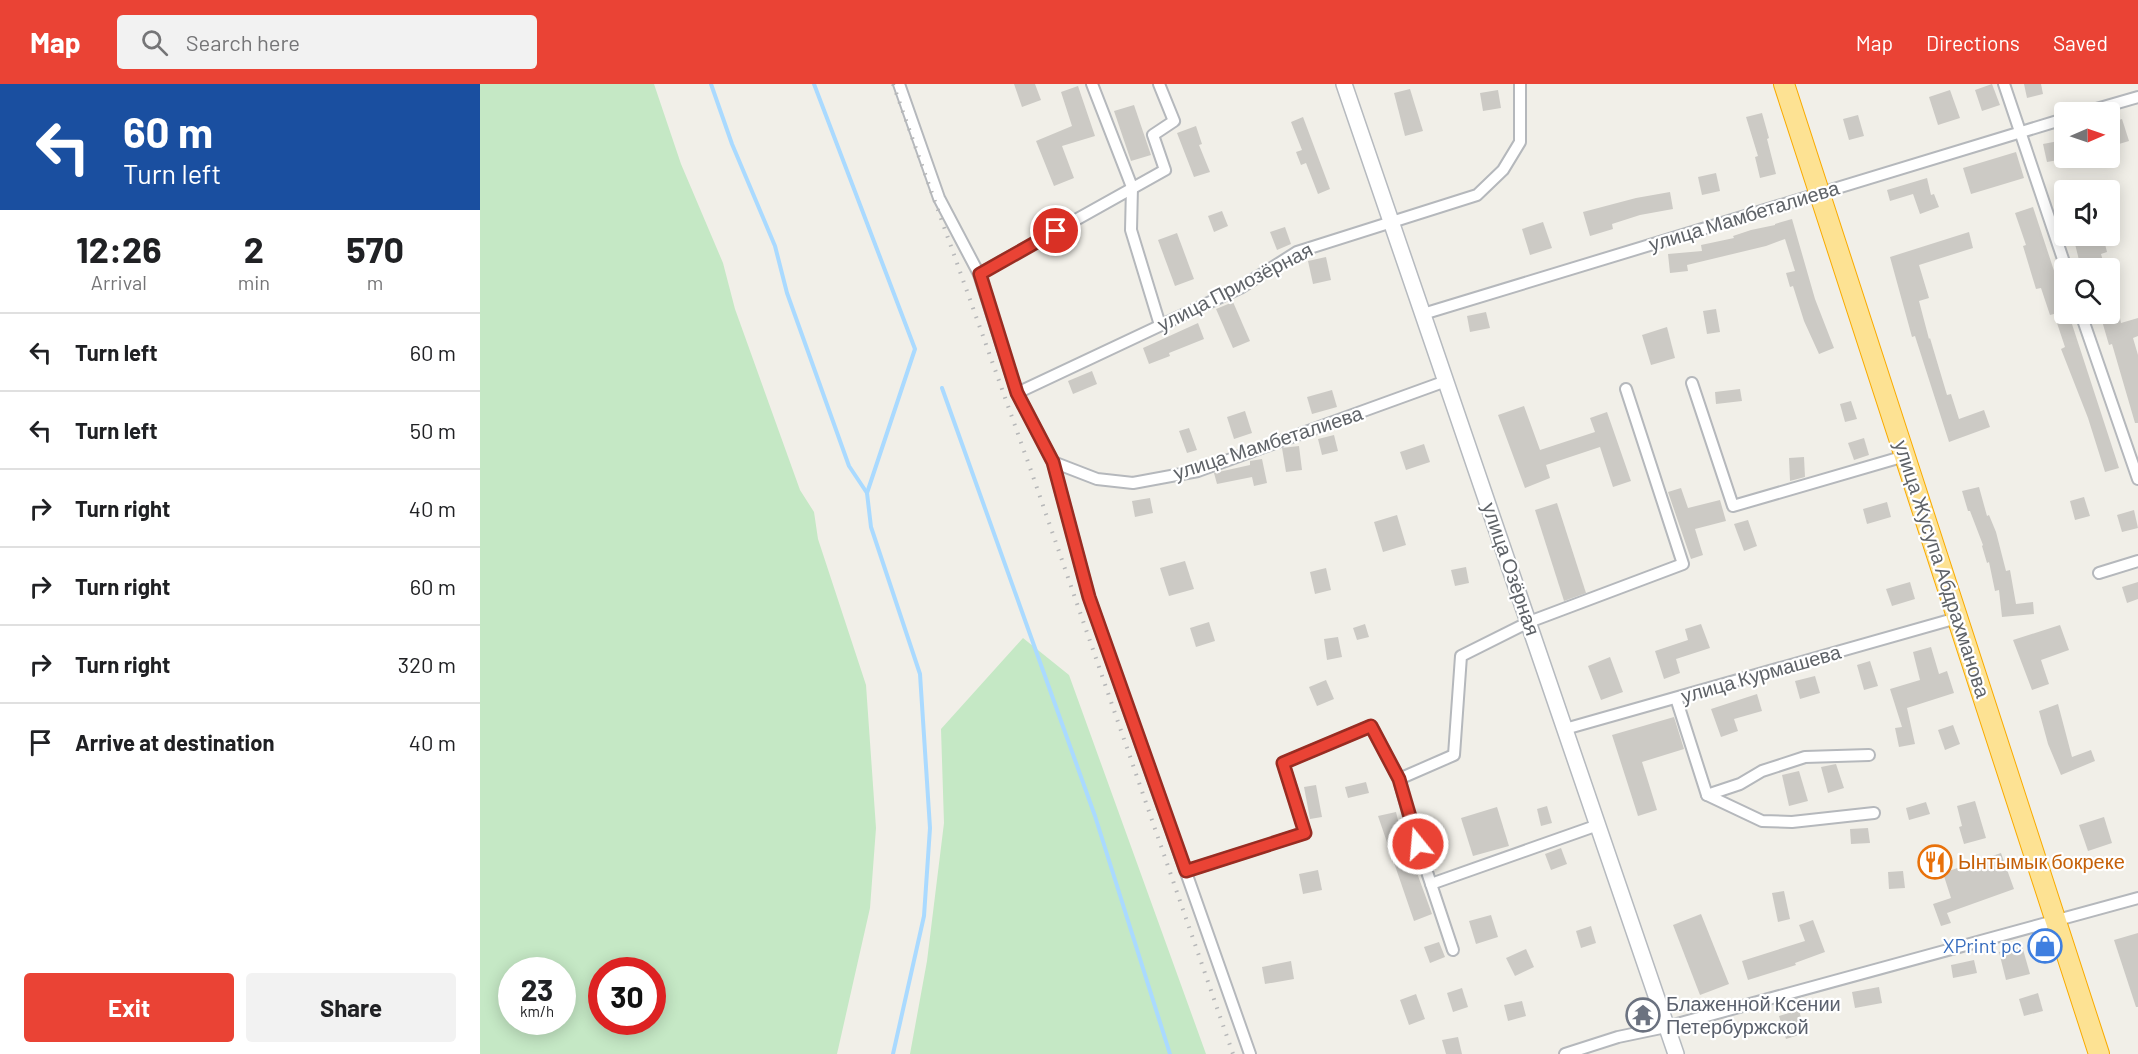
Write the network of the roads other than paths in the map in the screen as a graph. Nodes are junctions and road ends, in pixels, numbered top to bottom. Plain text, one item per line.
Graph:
1 (899, 84) edge
2 (1092, 84) edge
3 (1160, 84) edge
4 (1344, 84) edge
5 (1520, 84) edge
6 (1784, 84) edge
7 (2004, 84) edge
8 (2138, 97) edge
9 (2120, 102) edge
10 (2054, 122) edge
11 (2019, 133) junction
12 (1132, 188) junction
13 (1820, 193) junction
14 (1391, 221) junction
15 (2063, 258) edge
16 (980, 274) junction
17 (1423, 314) junction
18 (2084, 324) edge
19 (1160, 326) junction
20 (1446, 381) junction
21 (1692, 383) dead end
22 (1626, 388) dead end
23 (1017, 393) junction
24 (1905, 456) junction
25 (1053, 462) junction
26 (2138, 479) edge
27 (2138, 561) edge
28 (2099, 573) dead end
29 (1957, 618) junction
30 (1529, 621) junction
31 (1676, 698) junction
32 (1565, 729) junction
33 (1869, 755) dead end
34 (1399, 779) junction
35 (1707, 795) junction
36 (1874, 813) dead end
37 (1598, 825) junction
38 (1186, 871) junction
39 (1431, 884) junction
40 (2138, 898) edge
41 (2055, 922) junction
42 (1454, 950) dead end
43 (1666, 1026) junction
44 (1250, 1054) edge
45 (1565, 1054) edge
46 (1676, 1054) edge
47 (2099, 1054) edge

1 - 16 street
2 - 12 street
3 - 12 street
4 - 14 street, улица Озёрная
5 - 14 street, улица Приозёрная
6 - 13 highway, улица Жусупа Абдрахманова
7 - 11 street
8 - 9 street
10 - 11 street, улица Мамбеталиева
11 - 13 street, улица Мамбеталиева
11 - 15 street
12 - 16 street
12 - 19 street
13 - 17 street, улица Мамбеталиева
13 - 24 highway, улица Жусупа Абдрахманова
14 - 17 street, улица Озёрная
14 - 19 street, улица Приозёрная
16 - 23 street
17 - 20 street, улица Озёрная
18 - 26 street
19 - 23 street, улица Приозёрная
20 - 25 street, улица Мамбеталиева
20 - 30 street, улица Озёрная
21 - 24 street
22 - 30 street
23 - 25 street
24 - 29 highway, улица Жусупа Абдрахманова
25 - 38 street
27 - 28 street
29 - 31 street, улица Курмашева
29 - 41 highway, улица Жусупа Абдрахманова
30 - 32 street, улица Озёрная
30 - 34 street
31 - 32 street, улица Курмашева
31 - 35 street
32 - 37 street, улица Озёрная
33 - 35 street
34 - 38 street
34 - 39 street
35 - 36 street
37 - 39 street
37 - 43 street, улица Озёрная
38 - 44 street
39 - 42 street
40 - 41 street
41 - 43 street
41 - 47 highway, улица Жусупа Абдрахманова
43 - 45 street
43 - 46 street, улица Озёрная

